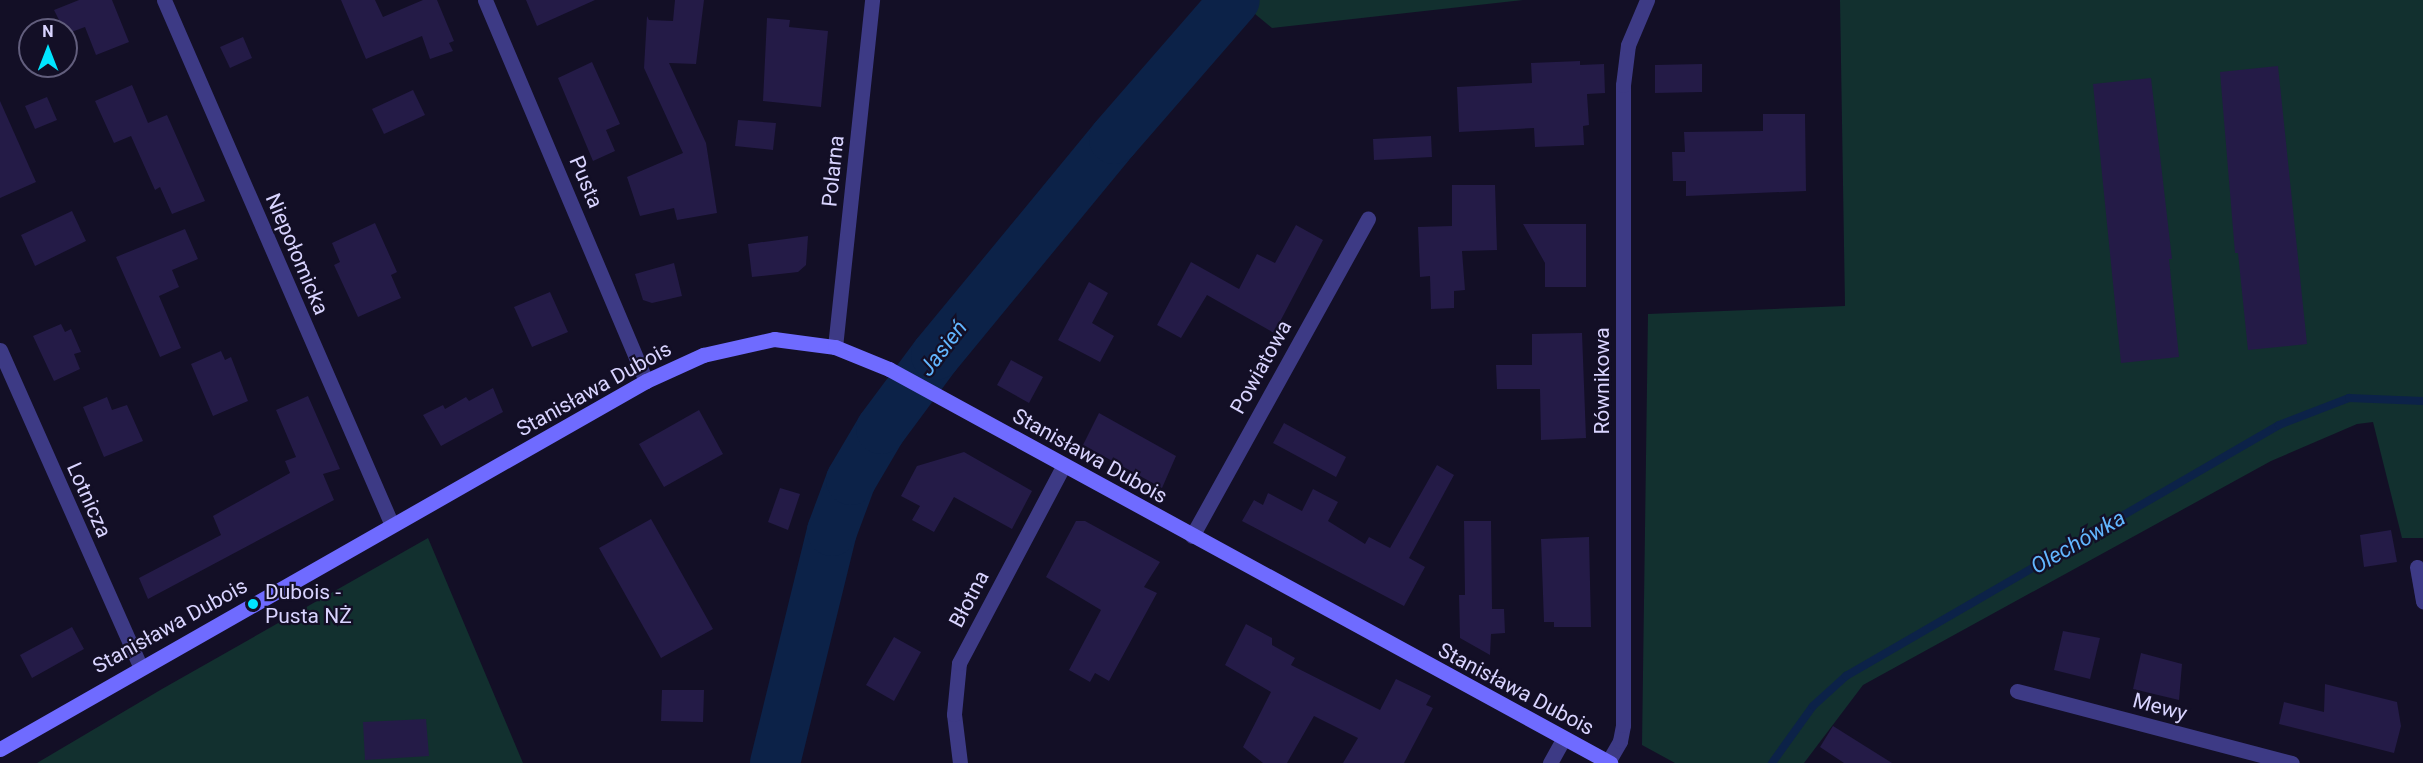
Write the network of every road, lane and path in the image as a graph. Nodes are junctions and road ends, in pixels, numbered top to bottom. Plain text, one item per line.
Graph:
1 (164, 0) edge
2 (485, 0) edge
3 (872, 0) edge
4 (1647, 0) edge
5 (1368, 218) dead end
6 (835, 347) junction
7 (0, 350) edge
8 (646, 381) junction
9 (1064, 465) junction
10 (392, 525) junction
11 (1192, 536) junction
12 (2417, 567) dead end
13 (2423, 601) edge
14 (140, 666) junction
15 (2017, 691) dead end
16 (1563, 740) junction
17 (0, 749) edge
18 (1609, 762) edge
19 (960, 763) edge
20 (1550, 763) edge
21 (2292, 763) edge

1 - 10 street, Niepołomicka
2 - 8 street, Pusta
3 - 6 street, Polarna
4 - 18 street, Równikowa
5 - 11 street, Powiatowa
6 - 8 street, Stanisława Dubois
6 - 9 street, Stanisława Dubois
7 - 14 street, Lotnicza
8 - 10 street, Stanisława Dubois
9 - 11 street, Stanisława Dubois
9 - 19 street, Błotna
10 - 14 street, Stanisława Dubois
11 - 16 street, Stanisława Dubois
12 - 13 street
14 - 17 street, Stanisława Dubois
15 - 21 street, Mewy
16 - 18 street, Stanisława Dubois
16 - 20 street

